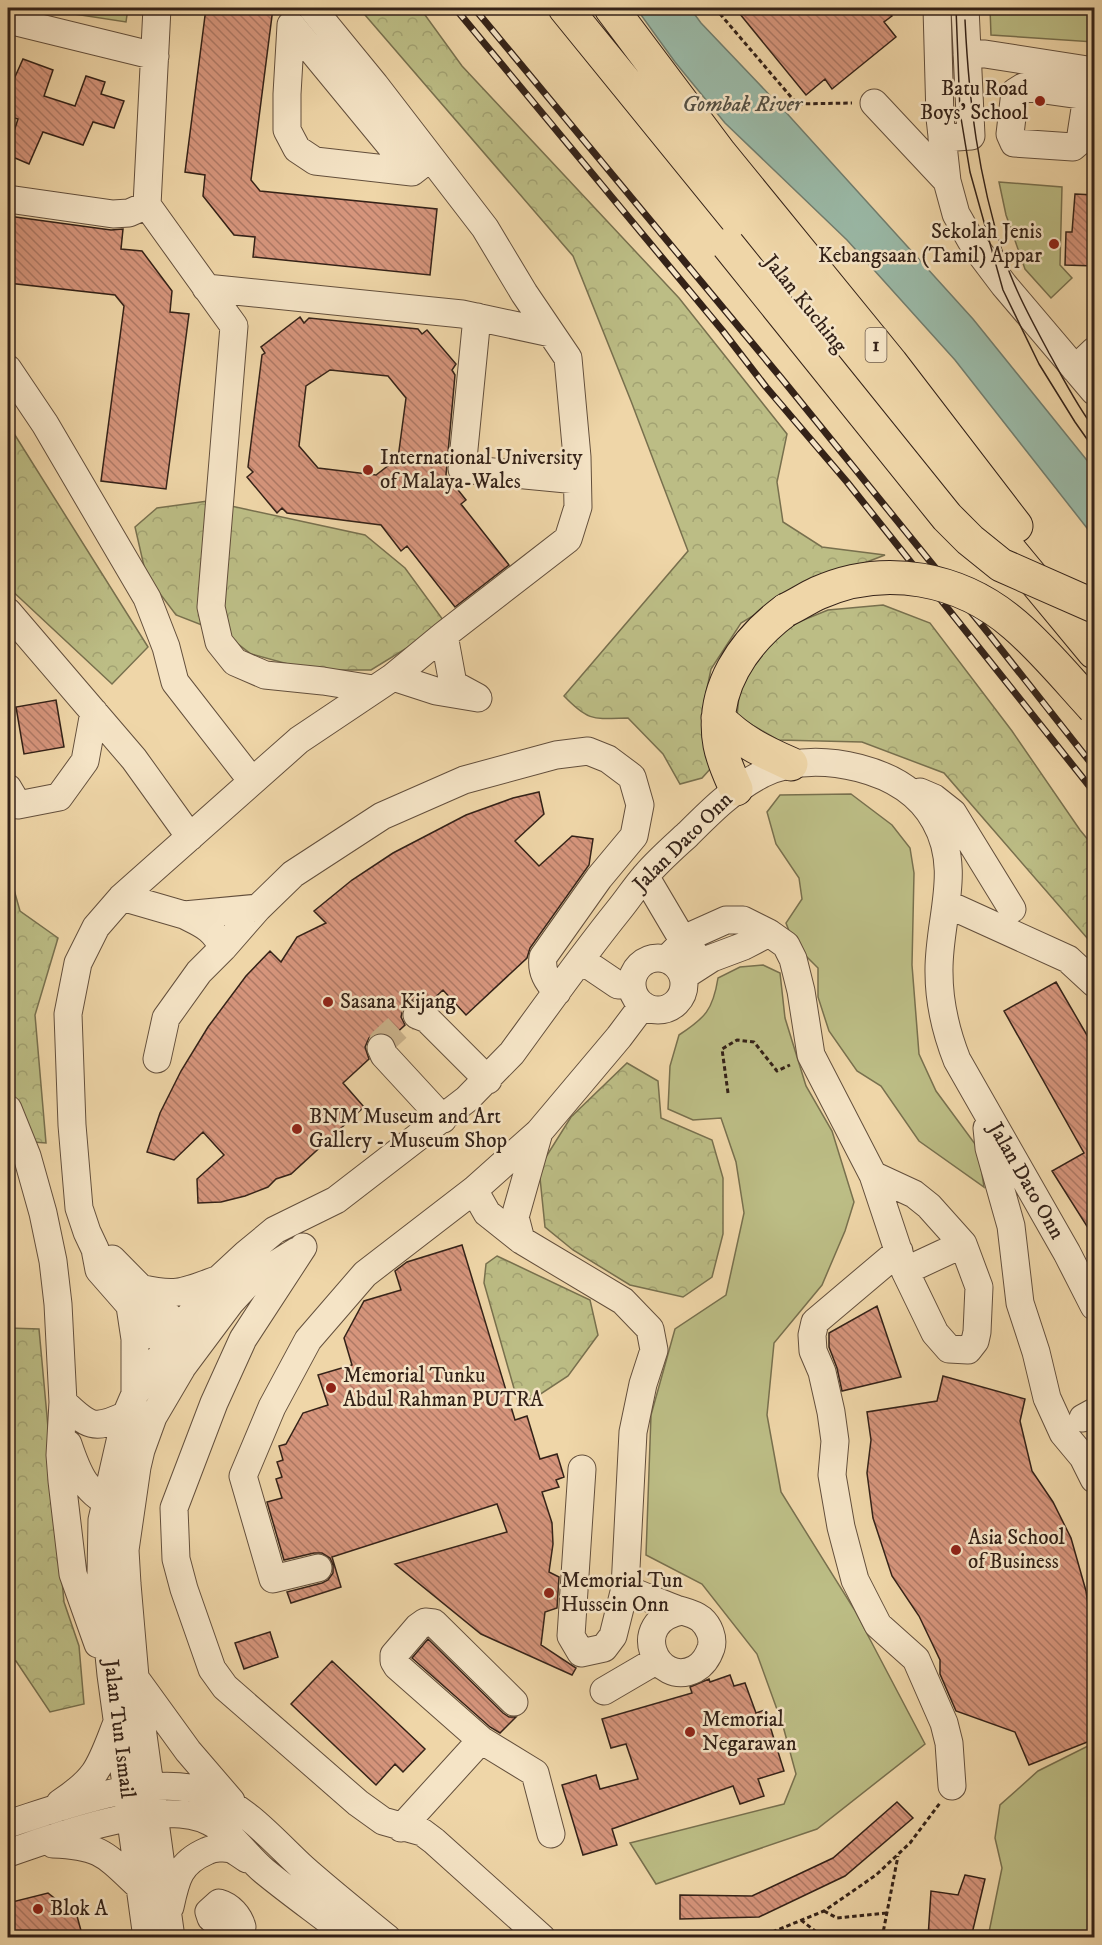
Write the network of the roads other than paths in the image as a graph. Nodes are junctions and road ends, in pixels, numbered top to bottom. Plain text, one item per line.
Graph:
1 (157, 8) edge
2 (312, 8) edge
3 (563, 8) edge
4 (611, 8) edge
5 (937, 8) edge
6 (965, 8) edge
7 (8, 20) edge
8 (967, 54) junction
9 (155, 56) junction
10 (1092, 87) edge
11 (874, 103) road end
12 (942, 138) junction
13 (421, 165) junction
14 (947, 181) junction
15 (8, 200) edge
16 (147, 206) junction
17 (206, 288) junction
18 (477, 317) junction
19 (551, 333) junction
20 (1085, 360) edge
21 (8, 369) edge
22 (1095, 391) edge
23 (577, 480) junction
24 (1095, 606) edge
25 (8, 612) edge
26 (1095, 619) edge
27 (444, 635) junction
28 (1095, 652) edge
29 (323, 681) junction
30 (383, 683) junction
31 (1095, 708) edge
32 (94, 712) junction
33 (718, 718) junction
34 (331, 719) junction
35 (791, 764) junction
36 (252, 781) junction
37 (900, 784) junction
38 (8, 788) edge
39 (736, 789) junction
40 (190, 837) junction
41 (645, 876) junction
42 (599, 878) junction
43 (122, 897) junction
44 (627, 900) junction
45 (947, 904) junction
46 (258, 908) junction
47 (1012, 909) dead end
48 (184, 915) junction
49 (223, 948) junction
50 (580, 960) junction
51 (684, 960) junction
52 (1095, 983) edge
53 (556, 992) junction
54 (637, 995) junction
55 (417, 1014) dead end
56 (381, 1048) dead end
57 (156, 1059) dead end
58 (488, 1080) junction
59 (8, 1109) edge
60 (986, 1112) junction
61 (443, 1119) junction
62 (539, 1132) junction
63 (873, 1175) junction
64 (474, 1190) junction
65 (336, 1200) junction
66 (521, 1240) junction
67 (963, 1244) junction
68 (303, 1247) junction
69 (902, 1261) junction
70 (219, 1279) junction
71 (135, 1296) junction
72 (1095, 1306) edge
73 (182, 1347) junction
74 (130, 1404) junction
75 (63, 1415) junction
76 (582, 1468) dead end
77 (1095, 1479) edge
78 (64, 1495) junction
79 (116, 1514) junction
80 (318, 1568) dead end
81 (625, 1588) junction
82 (682, 1611) junction
83 (657, 1660) junction
84 (123, 1676) junction
85 (604, 1691) dead end
86 (514, 1702) dead end
87 (117, 1721) junction
88 (481, 1740) junction
89 (952, 1786) road end
90 (138, 1789) junction
91 (240, 1810) junction
92 (46, 1812) junction
93 (142, 1816) junction
94 (8, 1824) edge
95 (401, 1828) junction
96 (551, 1834) dead end
97 (38, 1843) junction
98 (8, 1853) edge
99 (263, 1870) junction
100 (139, 1886) junction
101 (170, 1927) edge
102 (147, 1938) edge
103 (351, 1938) edge
104 (387, 1938) edge
105 (542, 1938) edge

1 - 9 street
2 - 13 street
3 - 24 highway, bridge
3 - 28 highway, Jalan Kuching / 1
4 - 26 highway, Jalan Kuching / 1
5 - 12 street
6 - 8 street
7 - 9 street
8 - 10 street
8 - 12 street
9 - 16 street
11 - 14 street
12 - 14 street
13 - 13 street
13 - 19 street
14 - 20 street
15 - 16 street
16 - 17 street
17 - 18 street
17 - 29 street
18 - 19 street
18 - 23 street
19 - 23 street
20 - 22 street
21 - 36 street
23 - 27 street
25 - 32 street
27 - 30 street
27 - 30 street
29 - 30 street
29 - 34 street
30 - 34 street
31 - 33 highway, bridge
32 - 38 street
32 - 40 street
33 - 35 highway
33 - 39 highway
34 - 36 street
35 - 37 street, Jalan Dato Onn
35 - 39 street, Jalan Dato Onn
36 - 40 street
37 - 45 street, Jalan Dato Onn
37 - 47 street
39 - 41 street, Jalan Dato Onn
40 - 43 street
41 - 44 street, Jalan Dato Onn
41 - 51 street
42 - 44 street
42 - 46 street
42 - 53 street
43 - 48 street
43 - 71 street
44 - 50 street, Jalan Dato Onn
45 - 52 street
45 - 60 street, Jalan Dato Onn
46 - 48 street
46 - 49 street
48 - 49 street
49 - 57 street
50 - 53 street, Jalan Dato Onn
50 - 54 street
51 - 54 street
51 - 54 street
51 - 63 street
53 - 58 street, Jalan Dato Onn
54 - 62 street
55 - 58 street
56 - 61 street
58 - 61 street, Jalan Dato Onn
59 - 75 street
60 - 72 street, Jalan Dato Onn
60 - 77 street
61 - 65 street, Jalan Dato Onn
62 - 64 street
62 - 66 street
63 - 67 street
63 - 69 street
64 - 66 street
64 - 80 street
65 - 68 street, Jalan Dato Onn
65 - 70 street, Jalan Dato Onn
66 - 81 street
67 - 69 street
67 - 69 street
68 - 73 street, Jalan Dato Onn
68 - 95 street
69 - 89 street
70 - 71 street
70 - 73 street, Jalan Dato Onn
71 - 73 street
71 - 74 street
73 - 74 street, Jalan Tun Ismail
73 - 79 street, Jalan Tun Ismail
74 - 75 street
74 - 79 street, Jalan Tun Ismail
75 - 78 street
75 - 79 street
76 - 81 street
78 - 79 street
78 - 84 street
79 - 84 street, Jalan Tun Ismail
81 - 82 street
82 - 83 street
82 - 83 street
83 - 85 street
84 - 87 street, Jalan Tun Ismail
84 - 90 street, Jalan Tun Ismail
84 - 91 street
86 - 88 street
87 - 90 street, Jalan Tun Ismail
87 - 92 street
88 - 95 street
88 - 96 street
90 - 91 street
90 - 92 street
90 - 93 street, Jalan Tun Ismail
91 - 104 street
92 - 94 street
93 - 97 street
93 - 99 street
93 - 100 street, Jalan Tun Ismail
93 - 101 street, Jalan Tun Ismail
95 - 105 street
97 - 98 street
97 - 100 street
99 - 101 street
99 - 103 street
100 - 102 street, Jalan Tun Ismail

